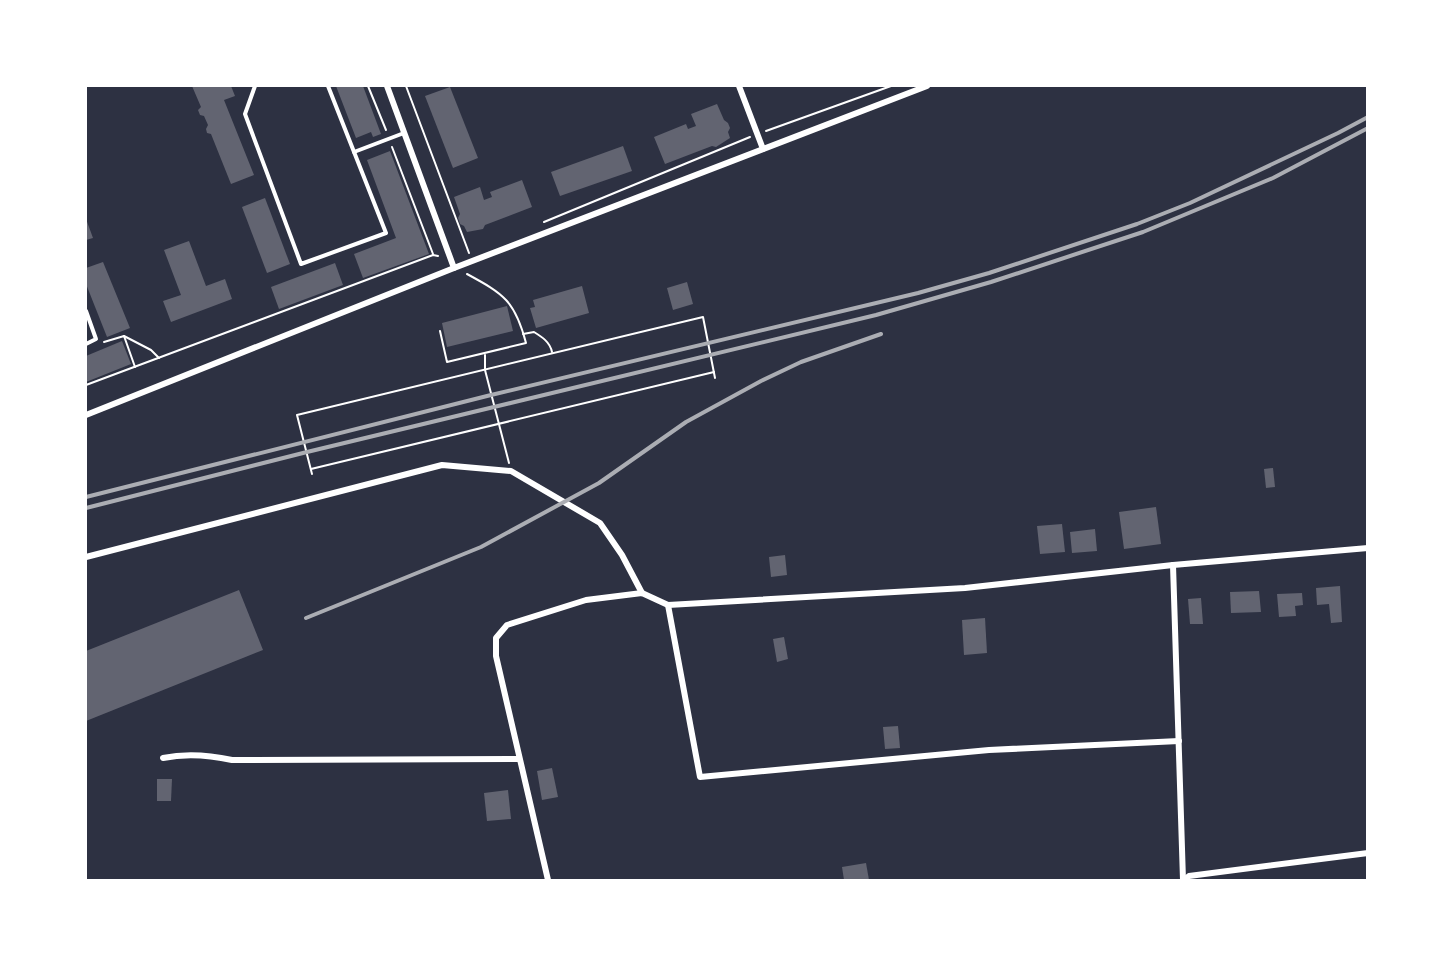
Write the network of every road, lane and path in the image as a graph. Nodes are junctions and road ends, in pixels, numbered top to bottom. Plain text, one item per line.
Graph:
1 (255, 86) edge
2 (328, 86) edge
3 (368, 86) edge
4 (387, 86) edge
5 (406, 86) edge
6 (739, 86) edge
7 (891, 86) edge
8 (927, 86) edge
9 (405, 133) junction
10 (757, 134) junction
11 (389, 139) junction
12 (763, 149) junction
13 (354, 152) junction
14 (536, 225) dead end
15 (433, 255) junction
16 (451, 259) junction
17 (454, 267) junction
18 (86, 311) edge
19 (440, 331) dead end
20 (523, 334) junction
21 (124, 336) junction
22 (96, 339) junction
23 (86, 344) edge
24 (552, 353) junction
25 (485, 354) junction
26 (159, 358) junction
27 (135, 367) junction
28 (485, 370) junction
29 (714, 372) junction
30 (715, 378) dead end
31 (86, 385) edge
32 (86, 415) edge
33 (498, 424) junction
34 (311, 469) junction
35 (511, 471) junction
36 (312, 474) dead end
37 (1368, 548) edge
38 (86, 557) edge
39 (1173, 565) junction
40 (642, 592) junction
41 (668, 605) junction
42 (1179, 741) junction
43 (163, 758) dead end
44 (519, 759) junction
45 (1368, 853) edge
46 (548, 880) edge
47 (1184, 880) edge

1 - 13 lane
2 - 13 lane
3 - 11 path
4 - 9 street
5 - 16 path
6 - 10 street
7 - 10 path
8 - 12 street
9 - 11 lane
9 - 16 street
10 - 12 street
10 - 14 path
11 - 13 lane
11 - 15 path
12 - 17 street
15 - 16 path
15 - 26 path
16 - 17 street
17 - 20 path
17 - 32 street
18 - 22 lane
19 - 25 path
20 - 24 path
20 - 25 path
21 - 22 path
21 - 26 path
21 - 27 path
22 - 23 lane
24 - 28 path
24 - 29 path
25 - 28 path
26 - 27 path
27 - 31 path
28 - 33 path
28 - 34 path
29 - 30 path
29 - 33 path
33 - 34 path
33 - 35 path
34 - 36 path
35 - 38 street
35 - 40 street
37 - 39 street
39 - 41 street
39 - 42 street
40 - 41 street
40 - 44 street
41 - 42 street
42 - 47 street
43 - 44 street
44 - 46 street
45 - 47 street

